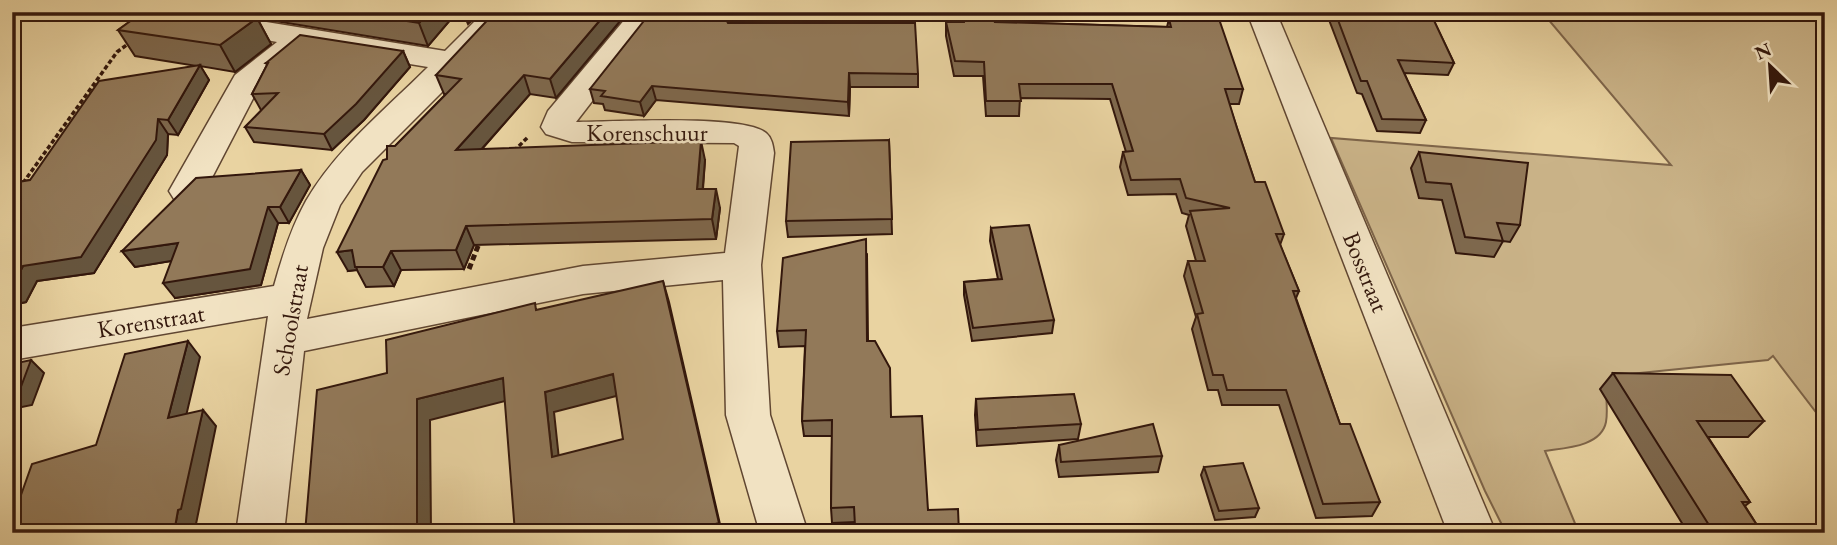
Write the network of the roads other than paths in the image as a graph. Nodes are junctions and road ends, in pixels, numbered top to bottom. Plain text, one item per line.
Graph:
1 (501, 12) edge
2 (647, 12) edge
3 (1261, 12) edge
4 (188, 18) edge
5 (301, 37) junction
6 (454, 62) junction
7 (187, 191) edge
8 (741, 265) junction
9 (290, 298) junction
10 (284, 339) junction
11 (12, 344) edge
12 (260, 533) edge
13 (785, 533) edge
14 (1472, 533) edge

1 - 6 street, Schoolstraat
2 - 8 street, Korenschuur
3 - 14 street, Bosstraat
4 - 5 street
5 - 6 street
5 - 7 street
6 - 9 street, Schoolstraat
8 - 10 street
8 - 13 street, Korenschuur
9 - 10 street, Schoolstraat
9 - 11 street, Korenstraat
10 - 12 street, Schoolstraat

